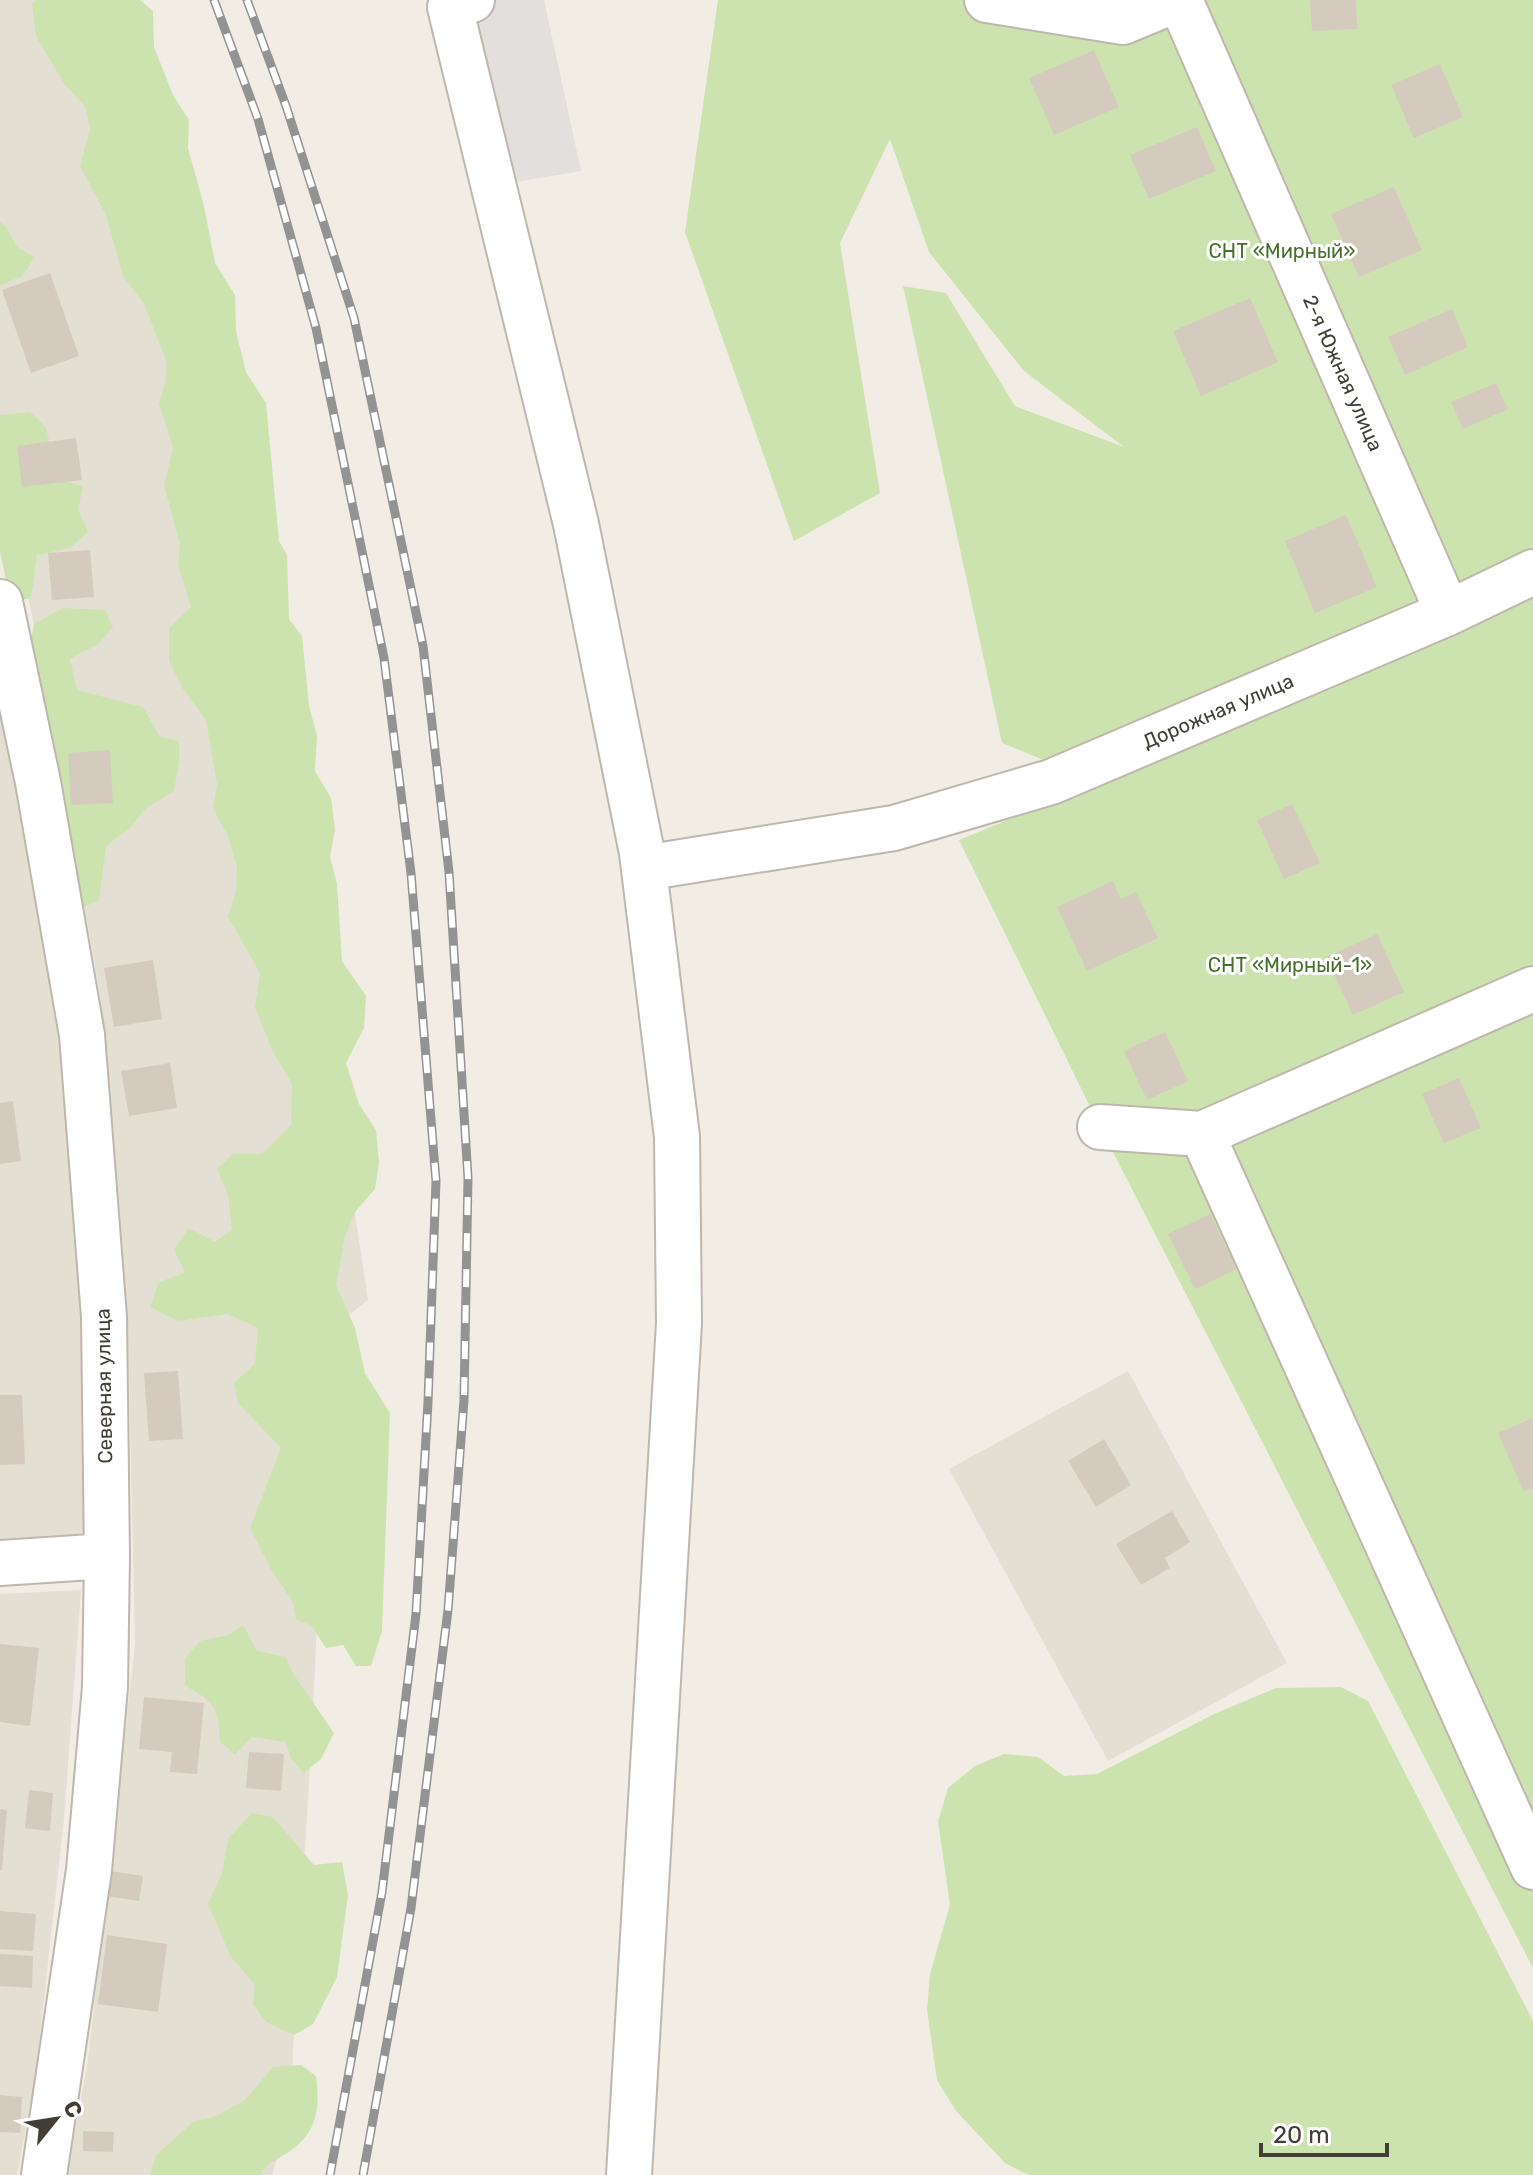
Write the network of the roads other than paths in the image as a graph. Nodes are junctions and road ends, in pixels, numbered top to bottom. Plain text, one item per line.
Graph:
1 (987, 0) edge
2 (1178, 0) edge
3 (457, 2) edge
4 (1533, 572) edge
5 (0, 602) edge
6 (1448, 613) junction
7 (644, 868) junction
8 (1533, 989) edge
9 (1100, 1127) dead end
10 (1202, 1134) junction
11 (107, 1556) junction
12 (0, 1563) edge
13 (1533, 1867) edge
14 (44, 2175) edge
15 (629, 2175) edge

1 - 2 street
2 - 6 street, 2-я Южная улица
3 - 7 street
4 - 6 street, Дорожная улица
5 - 11 street, Северная улица
6 - 7 street, Дорожная улица
7 - 15 street
8 - 10 street
9 - 10 street
10 - 13 street
11 - 12 street
11 - 14 street, Северная улица

